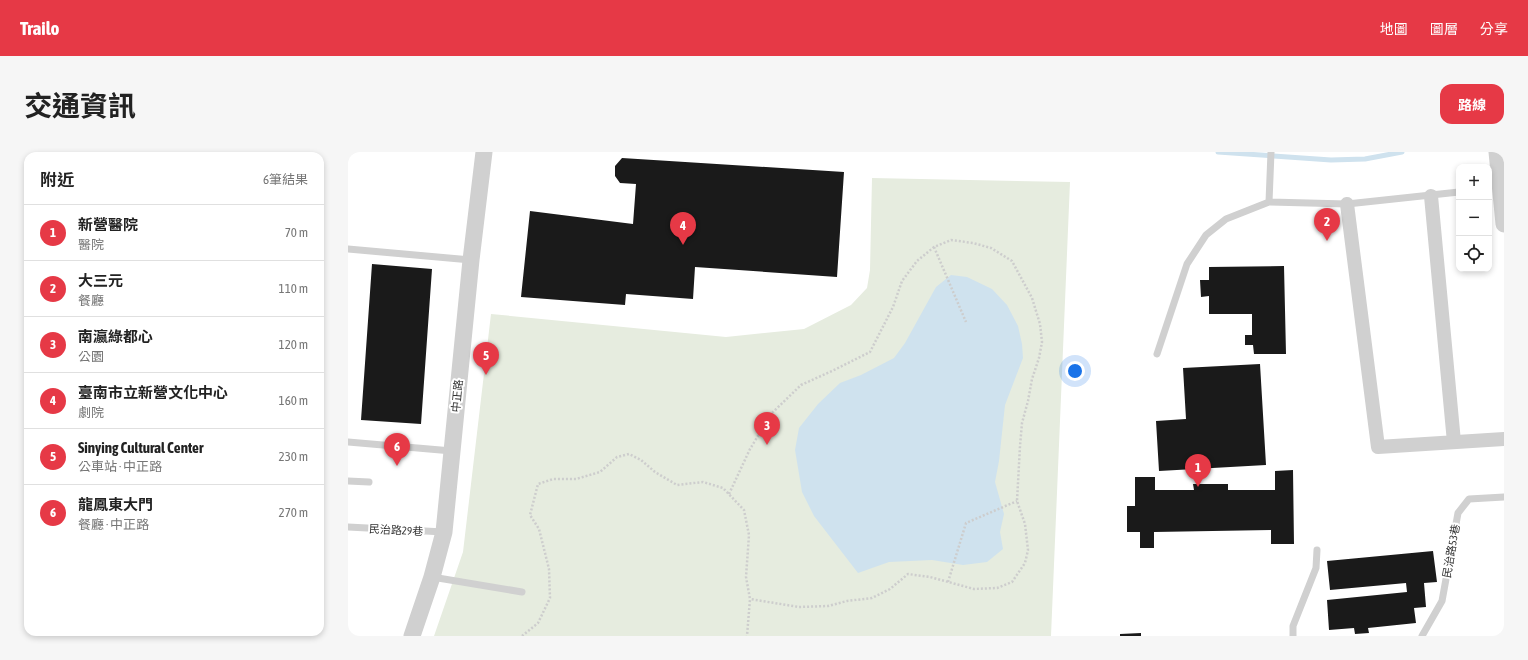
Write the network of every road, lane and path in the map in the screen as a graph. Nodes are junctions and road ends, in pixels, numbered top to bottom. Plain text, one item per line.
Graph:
1 (484, 152) edge
2 (1271, 152) edge
3 (1497, 152) edge
4 (1456, 192) edge
5 (1432, 196) junction
6 (1269, 202) junction
7 (1347, 204) junction
8 (1504, 224) edge
9 (934, 247) junction
10 (348, 249) edge
11 (471, 260) junction
12 (966, 322) dead end
13 (1156, 354) dead end
14 (1504, 439) edge
15 (348, 442) edge
16 (1454, 442) junction
17 (452, 451) junction
18 (348, 481) edge
19 (369, 482) dead end
20 (729, 494) junction
21 (1504, 497) edge
22 (1017, 501) junction
23 (348, 527) edge
24 (444, 532) junction
25 (1317, 550) dead end
26 (432, 577) junction
27 (948, 582) junction
28 (522, 592) dead end
29 (750, 599) junction
30 (412, 636) edge
31 (522, 636) edge
32 (747, 636) edge
33 (1293, 636) edge
34 (1422, 636) edge

1 - 11 street, 中正路
2 - 6 lane
3 - 8 street
4 - 5 lane
5 - 7 lane
5 - 16 street
6 - 7 lane
6 - 13 lane
7 - 16 street
9 - 12 path
9 - 20 path
9 - 22 path
10 - 11 lane
11 - 17 street, 中正路
14 - 16 street
15 - 17 lane
17 - 24 street, 中正路
18 - 19 lane
20 - 29 path
20 - 31 path
21 - 34 lane, 民治路53巷
22 - 27 path
22 - 27 path
23 - 24 lane, 民治路29巷
24 - 26 street, 中正路
25 - 33 lane
26 - 28 lane
26 - 30 street, 中正路
27 - 29 path
29 - 32 path

